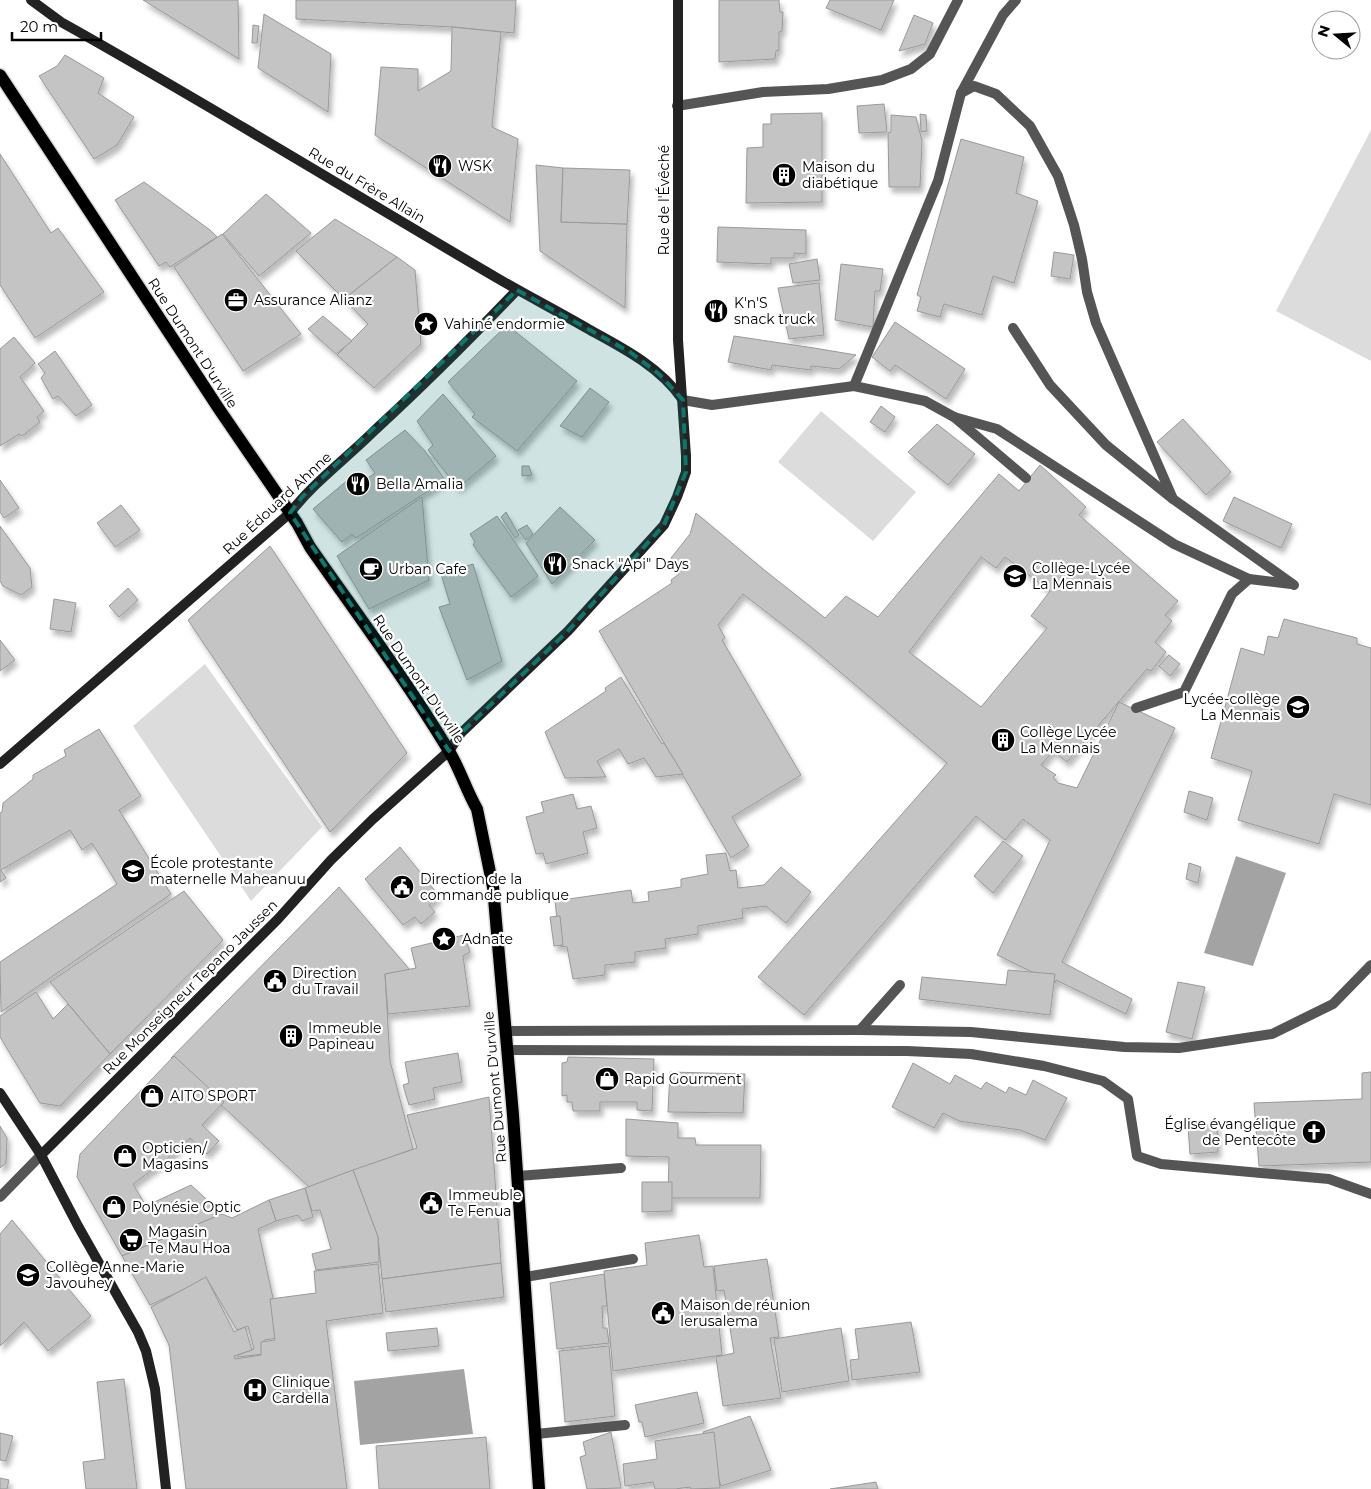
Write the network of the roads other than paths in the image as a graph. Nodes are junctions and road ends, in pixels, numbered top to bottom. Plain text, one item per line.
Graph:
1 (32, 0) edge
2 (678, 0) edge
3 (958, 0) edge
4 (1016, 0) edge
5 (0, 75) edge
6 (961, 93) junction
7 (677, 106) junction
8 (517, 290) junction
9 (1013, 328) dead end
10 (854, 386) junction
11 (683, 400) junction
12 (954, 417) junction
13 (1026, 478) dead end
14 (1173, 499) junction
15 (290, 513) junction
16 (1249, 579) junction
17 (1136, 708) dead end
18 (449, 751) junction
19 (0, 764) edge
20 (1371, 965) edge
21 (900, 985) dead end
22 (860, 1030) junction
23 (506, 1031) junction
24 (508, 1050) junction
25 (0, 1093) edge
26 (41, 1155) junction
27 (621, 1168) dead end
28 (518, 1176) junction
29 (1371, 1194) edge
30 (0, 1197) edge
31 (634, 1259) dead end
32 (525, 1277) junction
33 (625, 1425) dead end
34 (536, 1434) junction
35 (166, 1489) edge
36 (540, 1489) edge

1 - 8 street, Rue du Frère Allain
2 - 7 street, Rue de l'Évêché
3 - 7 street
4 - 6 street
5 - 15 main road, Rue Dumont D'urville
6 - 10 street
6 - 14 street
7 - 11 street, Rue de l'Évêché
8 - 11 street, Rue du Frère Allain
8 - 15 street, Rue Édouard Ahnne
9 - 14 street
10 - 11 street
10 - 12 street
11 - 18 street, Rue Monseigneur Tepano Jaussen
12 - 13 street
12 - 16 street
14 - 16 street
15 - 18 main road, Rue Dumont D'urville
15 - 19 street, Rue Édouard Ahnne
16 - 17 street
18 - 23 main road, Rue Dumont D'urville
18 - 26 street, Rue Monseigneur Tepano Jaussen
20 - 22 street
21 - 22 street
22 - 23 street
23 - 24 main road, Rue Dumont D'urville
24 - 28 main road, Rue Dumont D'urville
24 - 29 street
25 - 26 street
26 - 30 street, Rue Monseigneur Tepano Jaussen
26 - 35 street
27 - 28 street
28 - 32 main road, Rue Dumont D'urville
31 - 32 street
32 - 34 main road, Rue Dumont D'urville
33 - 34 street
34 - 36 main road, Rue Dumont D'urville

